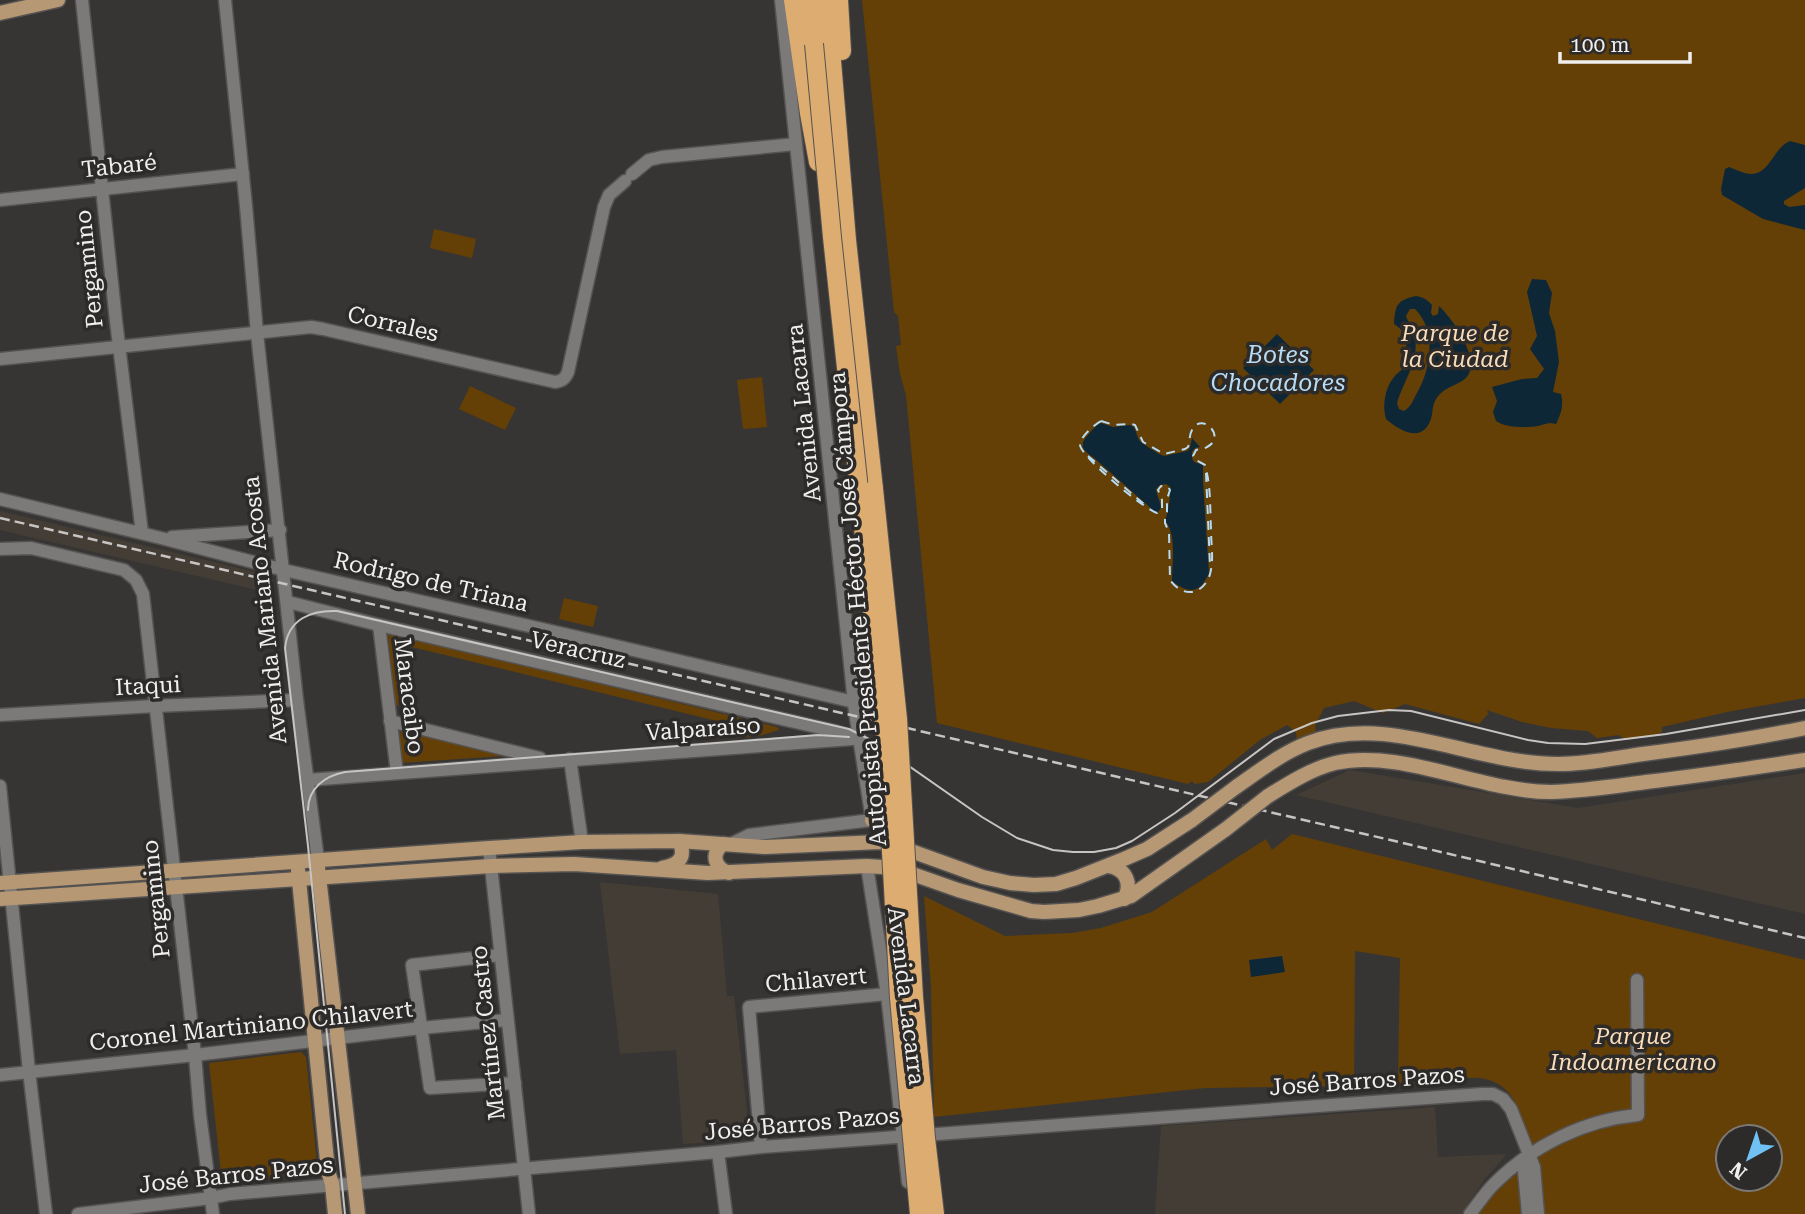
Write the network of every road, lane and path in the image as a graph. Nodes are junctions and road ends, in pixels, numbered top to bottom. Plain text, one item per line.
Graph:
1 (58, 0) edge
2 (82, 0) edge
3 (225, 0) edge
4 (782, 0) edge
5 (793, 0) edge
6 (809, 0) edge
7 (824, 0) edge
8 (839, 0) edge
9 (0, 13) edge
10 (796, 144) junction
11 (243, 174) junction
12 (101, 189) junction
13 (0, 201) edge
14 (840, 239) junction
15 (257, 333) junction
16 (119, 347) junction
17 (0, 359) edge
18 (0, 499) edge
19 (280, 530) junction
20 (142, 533) junction
21 (162, 538) junction
22 (0, 549) edge
23 (284, 570) junction
24 (288, 602) junction
25 (379, 625) junction
26 (298, 700) junction
27 (854, 702) junction
28 (155, 706) junction
29 (0, 715) edge
30 (390, 721) junction
31 (1805, 728) edge
32 (859, 739) junction
33 (570, 759) junction
34 (1805, 760) edge
35 (550, 761) junction
36 (397, 773) junction
37 (308, 780) junction
38 (0, 786) edge
39 (872, 820) junction
40 (679, 841) junction
41 (582, 842) junction
42 (726, 845) junction
43 (900, 847) junction
44 (489, 848) junction
45 (318, 860) junction
46 (297, 862) junction
47 (491, 866) junction
48 (867, 866) junction
49 (1108, 866) junction
50 (175, 869) junction
51 (653, 869) junction
52 (729, 873) junction
53 (320, 877) junction
54 (299, 879) junction
55 (5, 882) edge
56 (176, 887) junction
57 (6, 898) edge
58 (1124, 898) junction
59 (500, 955) junction
60 (1637, 980) dead end
61 (887, 994) junction
62 (507, 1020) junction
63 (421, 1028) junction
64 (338, 1037) junction
65 (316, 1041) junction
66 (195, 1055) junction
67 (29, 1071) junction
68 (0, 1075) edge
69 (515, 1083) junction
70 (902, 1137) junction
71 (761, 1147) junction
72 (718, 1153) junction
73 (1526, 1158) junction
74 (524, 1168) junction
75 (354, 1183) junction
76 (332, 1184) junction
77 (211, 1198) junction
78 (46, 1214) edge
79 (78, 1214) edge
80 (213, 1214) edge
81 (335, 1214) edge
82 (358, 1214) edge
83 (529, 1214) edge
84 (726, 1214) edge
85 (911, 1214) edge
86 (919, 1214) edge
87 (934, 1214) edge
88 (1471, 1214) edge
89 (1528, 1214) edge
90 (1538, 1214) edge

1 - 9 main road
2 - 12 street, Pergamino
3 - 11 street, Avenida Mariano Acosta
4 - 10 street, Avenida Lacarra
5 - 14 highway, bridge
6 - 14 highway, Autopista Presidente Héctor José Cámpora, bridge
7 - 14 highway, Autopista Presidente Héctor José Cámpora
8 - 14 highway
10 - 15 street, Corrales
10 - 27 street, Avenida Lacarra
11 - 12 street, Tabaré
11 - 15 street, Avenida Mariano Acosta
12 - 13 street, Tabaré
12 - 16 street, Pergamino
14 - 86 highway, Autopista Presidente Héctor José Cámpora, bridge
14 - 87 highway, Autopista Presidente Héctor José Cámpora, bridge
15 - 16 street, Corrales
15 - 19 street, Avenida Mariano Acosta
16 - 17 street, Corrales
16 - 20 street, Pergamino
18 - 20 street, Rodrigo de Triana
19 - 21 street
19 - 23 street, Avenida Mariano Acosta
20 - 21 street, Rodrigo de Triana
21 - 23 street, Rodrigo de Triana
22 - 28 street, Pergamino
23 - 24 street, Avenida Mariano Acosta
23 - 27 street, Rodrigo de Triana
24 - 25 street, Veracruz
24 - 26 street, Avenida Mariano Acosta
25 - 30 street, Maracaibo
25 - 32 street, Veracruz
26 - 28 street, Itaqui
26 - 37 street, Avenida Mariano Acosta
27 - 32 street, Avenida Lacarra
28 - 29 street, Itaqui
28 - 50 street, Pergamino
30 - 35 street, Valparaíso
30 - 36 street, Maracaibo
31 - 49 main road, bridge
32 - 33 street, Valparaíso
32 - 39 street, Avenida Lacarra
33 - 35 street, Valparaíso
33 - 41 street
34 - 58 main road, bridge
35 - 36 street, Valparaíso
36 - 37 street, Valparaíso
37 - 45 street, Avenida Mariano Acosta
38 - 55 street
39 - 42 street
39 - 43 main road
40 - 41 main road
40 - 42 main road
40 - 51 main road
41 - 44 main road
42 - 43 main road
42 - 52 main road
43 - 49 main road
44 - 45 main road
44 - 47 street, Martínez Castro
45 - 46 main road
45 - 53 main road, Avenida Mariano Acosta
46 - 50 main road
46 - 54 main road
47 - 51 main road
47 - 53 main road
47 - 59 street, Martínez Castro
48 - 52 main road
48 - 58 main road
48 - 61 street, Avenida Lacarra
49 - 58 main road
50 - 55 main road
50 - 56 street, Pergamino
51 - 52 main road
53 - 54 main road
53 - 64 main road, Avenida Mariano Acosta
54 - 56 main road
54 - 65 main road
55 - 57 street
56 - 57 main road
56 - 66 street, Pergamino
57 - 67 street
59 - 62 street, Martínez Castro
59 - 63 street
60 - 73 street
61 - 70 street, Avenida Lacarra
61 - 71 street, Chilavert
62 - 63 street, Coronel Martiniano Chilavert
62 - 69 street, Martínez Castro
63 - 64 street, Coronel Martiniano Chilavert
63 - 69 street
64 - 65 street, Coronel Martiniano Chilavert
64 - 75 main road, Avenida Mariano Acosta
65 - 66 street, Coronel Martiniano Chilavert
65 - 76 main road
66 - 67 street, Coronel Martiniano Chilavert
66 - 77 street, Pergamino
67 - 68 street, Coronel Martiniano Chilavert
67 - 78 street
69 - 74 street, Martínez Castro
70 - 71 street, José Barros Pazos
70 - 73 street, José Barros Pazos
70 - 85 street, Avenida Lacarra
71 - 72 street, José Barros Pazos
72 - 74 street, José Barros Pazos
72 - 84 street
73 - 88 street
73 - 89 street
73 - 90 street
74 - 75 street, José Barros Pazos
74 - 83 street, Martínez Castro
75 - 76 street, José Barros Pazos
75 - 82 main road, Avenida Mariano Acosta
76 - 77 street, José Barros Pazos
76 - 81 main road
77 - 79 street, José Barros Pazos
77 - 80 street, Pergamino

